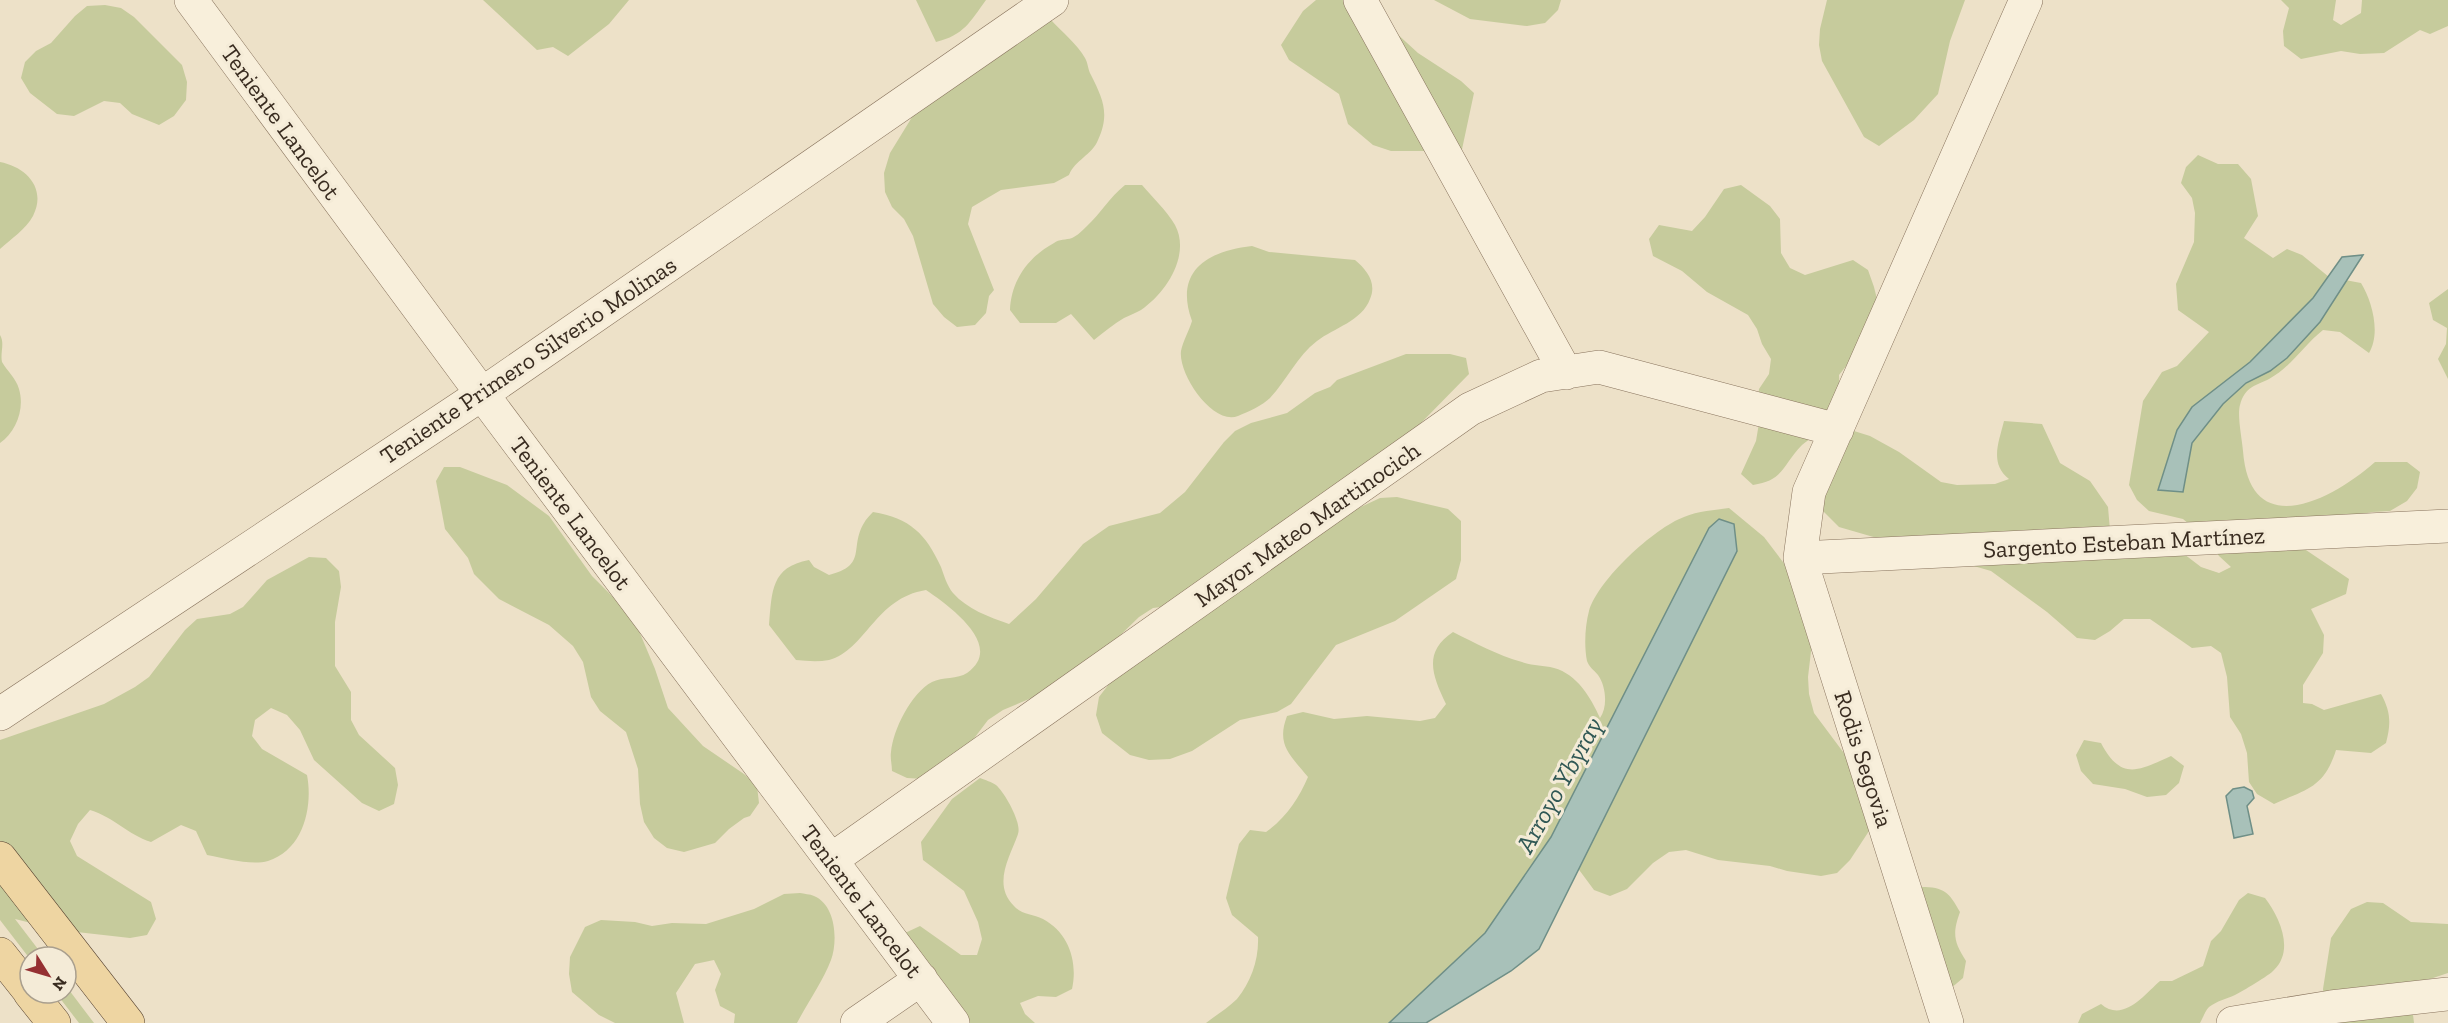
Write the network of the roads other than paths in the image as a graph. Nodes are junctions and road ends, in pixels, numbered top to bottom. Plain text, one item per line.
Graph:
1 (191, 0) edge
2 (1052, 0) edge
3 (1360, 0) edge
4 (2026, 0) edge
5 (1566, 373) junction
6 (482, 394) junction
7 (1837, 430) junction
8 (2448, 526) edge
9 (1800, 558) junction
10 (0, 714) edge
11 (0, 858) edge
12 (831, 860) junction
13 (0, 954) edge
14 (18, 977) edge
15 (921, 979) junction
16 (2448, 994) edge
17 (40, 1005) edge
18 (54, 1023) edge
19 (128, 1023) edge
20 (857, 1023) edge
21 (953, 1023) edge
22 (1947, 1023) edge
23 (2234, 1023) edge

1 - 6 street, Teniente Lancelot
2 - 6 street, Teniente Primero Silverio Molinas
3 - 5 street
4 - 7 street, Rodis Segovia
5 - 7 street, Mayor Mateo Martinocich
5 - 12 street, Mayor Mateo Martinocich
6 - 10 street, Teniente Primero Silverio Molinas
6 - 12 street, Teniente Lancelot
7 - 9 street, Rodis Segovia
8 - 9 street, Sargento Esteban Martínez
9 - 22 street, Rodis Segovia
11 - 19 main road
12 - 15 street, Teniente Lancelot
13 - 14 main road
15 - 20 street
15 - 21 street, Teniente Lancelot
16 - 23 street
17 - 18 main road

